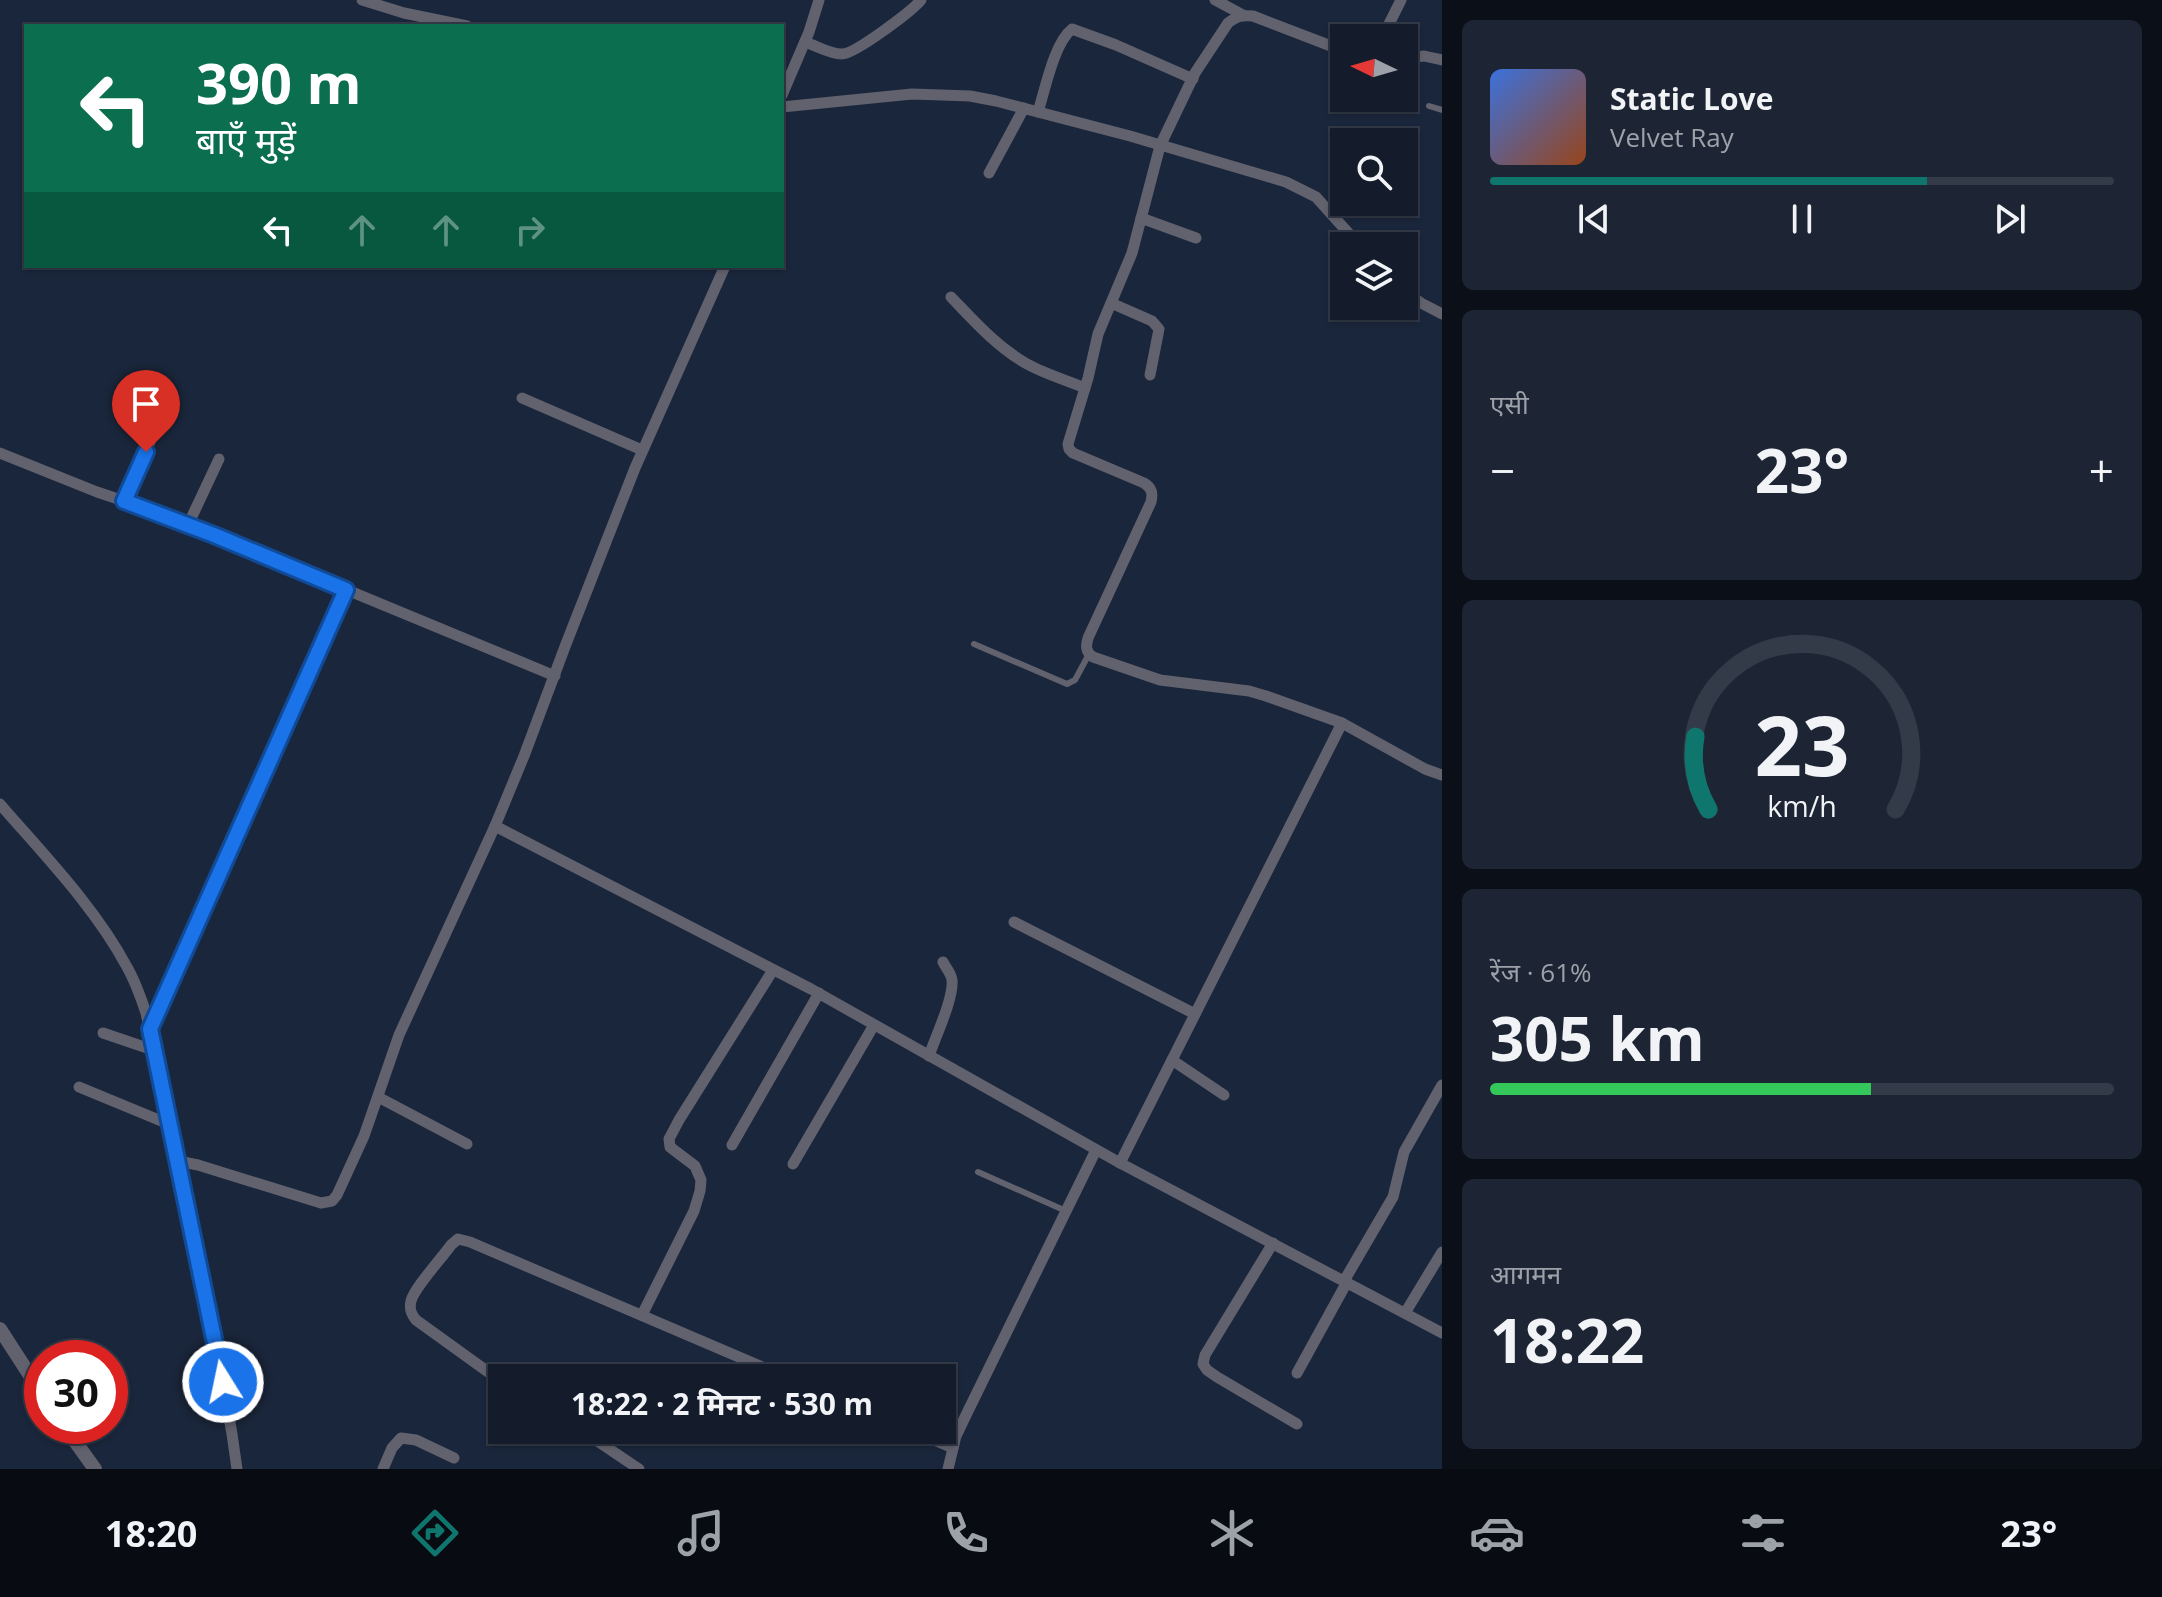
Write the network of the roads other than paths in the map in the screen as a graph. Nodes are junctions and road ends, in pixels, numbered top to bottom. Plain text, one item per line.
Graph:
1 (362, 0) edge
2 (819, 0) edge
3 (921, 0) edge
4 (1215, 0) edge
5 (1401, 0) edge
6 (1243, 15) junction
7 (457, 24) edge
8 (1389, 24) edge
9 (805, 42) junction
10 (1330, 46) edge
11 (1418, 57) edge
12 (1442, 60) edge
13 (1193, 79) junction
14 (784, 90) edge
15 (1429, 106) dead end
16 (784, 107) edge
17 (1024, 108) junction
18 (1442, 110) edge
19 (1038, 112) junction
20 (1160, 146) junction
21 (989, 173) dead end
22 (1141, 218) junction
23 (1347, 232) edge
24 (1196, 238) dead end
25 (724, 268) edge
26 (951, 297) dead end
27 (1418, 301) edge
28 (1111, 303) junction
29 (1442, 314) edge
30 (1150, 375) dead end
31 (1085, 388) junction
32 (522, 398) dead end
33 (156, 428) dead end
34 (642, 450) junction
35 (0, 453) edge
36 (219, 459) dead end
37 (124, 501) junction
38 (188, 525) junction
39 (346, 590) junction
40 (974, 644) dead end
41 (1089, 654) junction
42 (555, 676) junction
43 (1342, 723) junction
44 (1442, 775) edge
45 (0, 804) edge
46 (495, 826) junction
47 (1014, 922) dead end
48 (943, 962) dead end
49 (773, 970) junction
50 (819, 993) junction
51 (1195, 1014) junction
52 (874, 1025) junction
53 (150, 1029) junction
54 (103, 1033) dead end
55 (156, 1051) junction
56 (929, 1056) junction
57 (1172, 1060) junction
58 (1442, 1085) edge
59 (79, 1087) dead end
60 (1224, 1095) dead end
61 (378, 1097) junction
62 (171, 1125) junction
63 (467, 1144) dead end
64 (732, 1145) dead end
65 (1096, 1150) junction
66 (178, 1161) junction
67 (1120, 1163) junction
68 (793, 1164) dead end
69 (978, 1172) dead end
70 (1066, 1211) junction
71 (1273, 1243) junction
72 (1442, 1252) edge
73 (1345, 1282) junction
74 (1405, 1313) junction
75 (642, 1315) junction
76 (1442, 1333) edge
77 (2, 1338) edge
78 (756, 1364) edge
79 (24, 1369) edge
80 (488, 1372) edge
81 (1297, 1373) dead end
82 (1297, 1424) dead end
83 (77, 1444) edge
84 (602, 1444) edge
85 (943, 1444) edge
86 (953, 1448) junction
87 (454, 1458) dead end
88 (95, 1469) edge
89 (237, 1469) edge
90 (383, 1469) edge
91 (639, 1469) edge
92 (948, 1469) edge

1 - 7 street
2 - 9 street
3 - 9 street
4 - 6 street
5 - 8 street
6 - 10 street
6 - 13 street
9 - 14 street
11 - 12 street
13 - 19 street
13 - 20 street
15 - 18 lane
16 - 17 street
17 - 19 street
17 - 21 street
19 - 20 street
20 - 22 street
20 - 23 street
22 - 24 street
22 - 28 street
25 - 34 street
26 - 31 street
27 - 29 street
28 - 30 street
28 - 31 street
31 - 41 street
32 - 34 street
33 - 37 street
34 - 42 street
35 - 37 street
36 - 38 street
37 - 38 street
38 - 39 street
39 - 42 street
39 - 53 street
40 - 41 lane
41 - 43 street
42 - 46 street
43 - 44 street
43 - 51 street
45 - 53 street
46 - 49 street
46 - 61 street
47 - 51 street
48 - 56 street
49 - 50 street
49 - 75 street
50 - 52 street
50 - 64 street
51 - 57 street
52 - 56 street
52 - 68 street
53 - 55 street
54 - 55 street
55 - 62 street
56 - 65 street
57 - 60 street
57 - 67 street
58 - 73 street
59 - 62 street
61 - 63 street
61 - 66 street
62 - 66 street
65 - 67 street
65 - 70 street
66 - 89 street
67 - 71 street
69 - 70 lane
70 - 86 street
71 - 73 street
71 - 82 street
72 - 74 street
73 - 74 street
73 - 81 street
74 - 76 street
75 - 78 street
75 - 80 street
77 - 79 street
83 - 88 street
84 - 91 street
85 - 86 street
86 - 92 street
87 - 90 street

